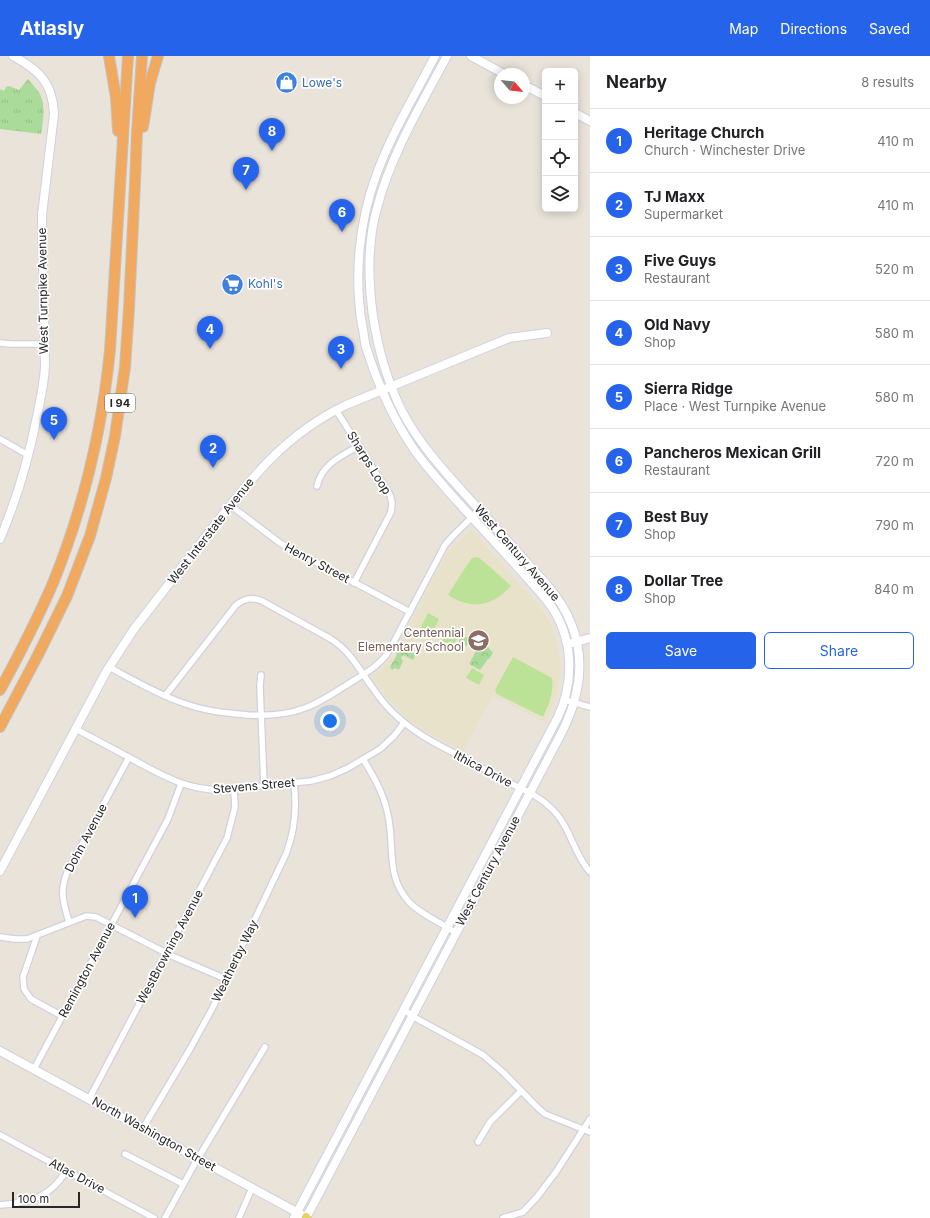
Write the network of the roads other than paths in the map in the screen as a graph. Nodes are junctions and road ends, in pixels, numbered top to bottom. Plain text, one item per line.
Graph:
1 (13, 56) edge
2 (109, 56) edge
3 (128, 56) edge
4 (142, 56) edge
5 (158, 56) edge
6 (435, 56) edge
7 (447, 56) edge
8 (471, 56) edge
9 (494, 69) edge
10 (530, 88) edge
11 (542, 94) edge
12 (578, 115) edge
13 (590, 121) edge
14 (135, 183) junction
15 (111, 327) junction
16 (547, 333) dead end
17 (0, 343) edge
18 (44, 344) junction
19 (391, 386) junction
20 (381, 390) junction
21 (336, 410) junction
22 (0, 439) edge
23 (359, 446) junction
24 (28, 455) junction
25 (317, 486) dead end
26 (230, 505) junction
27 (479, 509) junction
28 (472, 517) junction
29 (3, 523) edge
30 (0, 539) edge
31 (354, 583) junction
32 (410, 612) junction
33 (590, 638) edge
34 (577, 642) junction
35 (567, 644) junction
36 (109, 667) junction
37 (364, 674) junction
38 (261, 675) dead end
39 (0, 690) edge
40 (165, 696) junction
41 (565, 700) junction
42 (575, 702) junction
43 (590, 708) edge
44 (261, 715) junction
45 (404, 723) junction
46 (0, 727) edge
47 (76, 729) junction
48 (129, 757) junction
49 (363, 759) junction
50 (294, 783) junction
51 (181, 784) junction
52 (264, 786) junction
53 (521, 788) junction
54 (234, 790) junction
55 (530, 793) junction
56 (0, 871) edge
57 (590, 872) edge
58 (69, 922) junction
59 (111, 924) junction
60 (448, 927) junction
61 (456, 933) junction
62 (37, 936) junction
63 (0, 937) edge
64 (166, 953) junction
65 (226, 979) junction
66 (404, 1009) junction
67 (62, 1016) junction
68 (412, 1016) junction
69 (265, 1046) dead end
70 (0, 1050) edge
71 (34, 1069) junction
72 (521, 1091) junction
73 (89, 1099) junction
74 (590, 1119) edge
75 (142, 1128) junction
76 (583, 1129) junction
77 (590, 1132) edge
78 (0, 1135) edge
79 (478, 1142) dead end
80 (125, 1154) dead end
81 (198, 1159) junction
82 (66, 1171) junction
83 (183, 1184) junction
84 (252, 1188) junction
85 (0, 1205) edge
86 (296, 1215) edge
87 (154, 1218) edge
88 (165, 1218) edge
89 (239, 1218) edge
90 (306, 1218) edge
91 (503, 1218) edge

1 - 18 main road, West Turnpike Avenue
2 - 15 highway
3 - 15 highway, I 94
4 - 14 highway, I 94
5 - 14 highway
6 - 20 main road, West Century Avenue
7 - 19 main road, West Century Avenue
8 - 9 main road
10 - 11 main road
12 - 13 main road
14 - 46 highway, I 94
15 - 39 highway, I 94
16 - 19 main road, West Interstate Avenue
17 - 18 street
18 - 24 main road, West Turnpike Avenue
19 - 20 main road, West Interstate Avenue
19 - 27 main road, West Century Avenue
20 - 21 main road, West Interstate Avenue
20 - 28 main road, West Century Avenue
21 - 23 street, Sharps Loop
21 - 26 main road, West Interstate Avenue
22 - 24 street
23 - 25 street
23 - 31 street, Sharps Loop
24 - 29 main road, West Turnpike Avenue
26 - 31 street, Henry Street
26 - 36 main road, West Interstate Avenue
27 - 28 street
27 - 34 main road, West Century Avenue
28 - 32 street
28 - 35 main road, West Century Avenue
29 - 30 main road, West Turnpike Avenue
31 - 32 street, Henry Street
32 - 37 street
33 - 34 main road
34 - 35 main road
34 - 42 main road, West Century Avenue
35 - 41 main road, West Century Avenue
36 - 40 street
36 - 47 main road, West Interstate Avenue
37 - 40 street, Ithica Drive
37 - 44 street
37 - 45 street, Ithica Drive
38 - 44 street
40 - 44 street
41 - 42 street
41 - 53 main road, West Century Avenue
42 - 43 street
42 - 55 main road, West Century Avenue
44 - 52 street
45 - 49 street, Stevens Street
45 - 53 street, Ithica Drive
47 - 48 street, Stevens Street
47 - 56 main road, West Interstate Avenue
48 - 51 street, Stevens Street
48 - 58 street, Dohn Avenue
49 - 50 street, Stevens Street
49 - 60 street
50 - 52 street, Stevens Street
50 - 65 street, Weatherby Way
51 - 54 street, Stevens Street
51 - 59 street, Remington Avenue
52 - 54 street, Stevens Street
53 - 55 street, Ithica Drive
53 - 60 main road, West Century Avenue
54 - 64 street, WestBrowning Avenue
55 - 57 street, Ithica Drive
55 - 61 main road, West Century Avenue
58 - 59 street
58 - 62 street
59 - 64 street
59 - 67 street, Remington Avenue
60 - 61 street
60 - 66 main road, West Century Avenue
61 - 68 main road, West Century Avenue
62 - 63 street
62 - 67 street
64 - 65 street
64 - 73 street, WestBrowning Avenue
65 - 75 street, Weatherby Way
66 - 68 street
66 - 86 main road, West Century Avenue
67 - 71 street, Remington Avenue
68 - 72 street
68 - 90 main road, West Century Avenue
69 - 81 street
70 - 71 main road, North Washington Street
71 - 73 main road, North Washington Street
72 - 76 street
72 - 79 street
73 - 75 main road, North Washington Street
74 - 76 street
75 - 81 main road, North Washington Street
76 - 77 street
76 - 91 street
78 - 82 street, Atlas Drive
80 - 83 street
81 - 83 street
81 - 84 main road, North Washington Street
82 - 85 street
82 - 87 street, Atlas Drive
83 - 88 street
84 - 86 main road, North Washington Street
84 - 89 street
86 - 90 main road, North Washington Street

